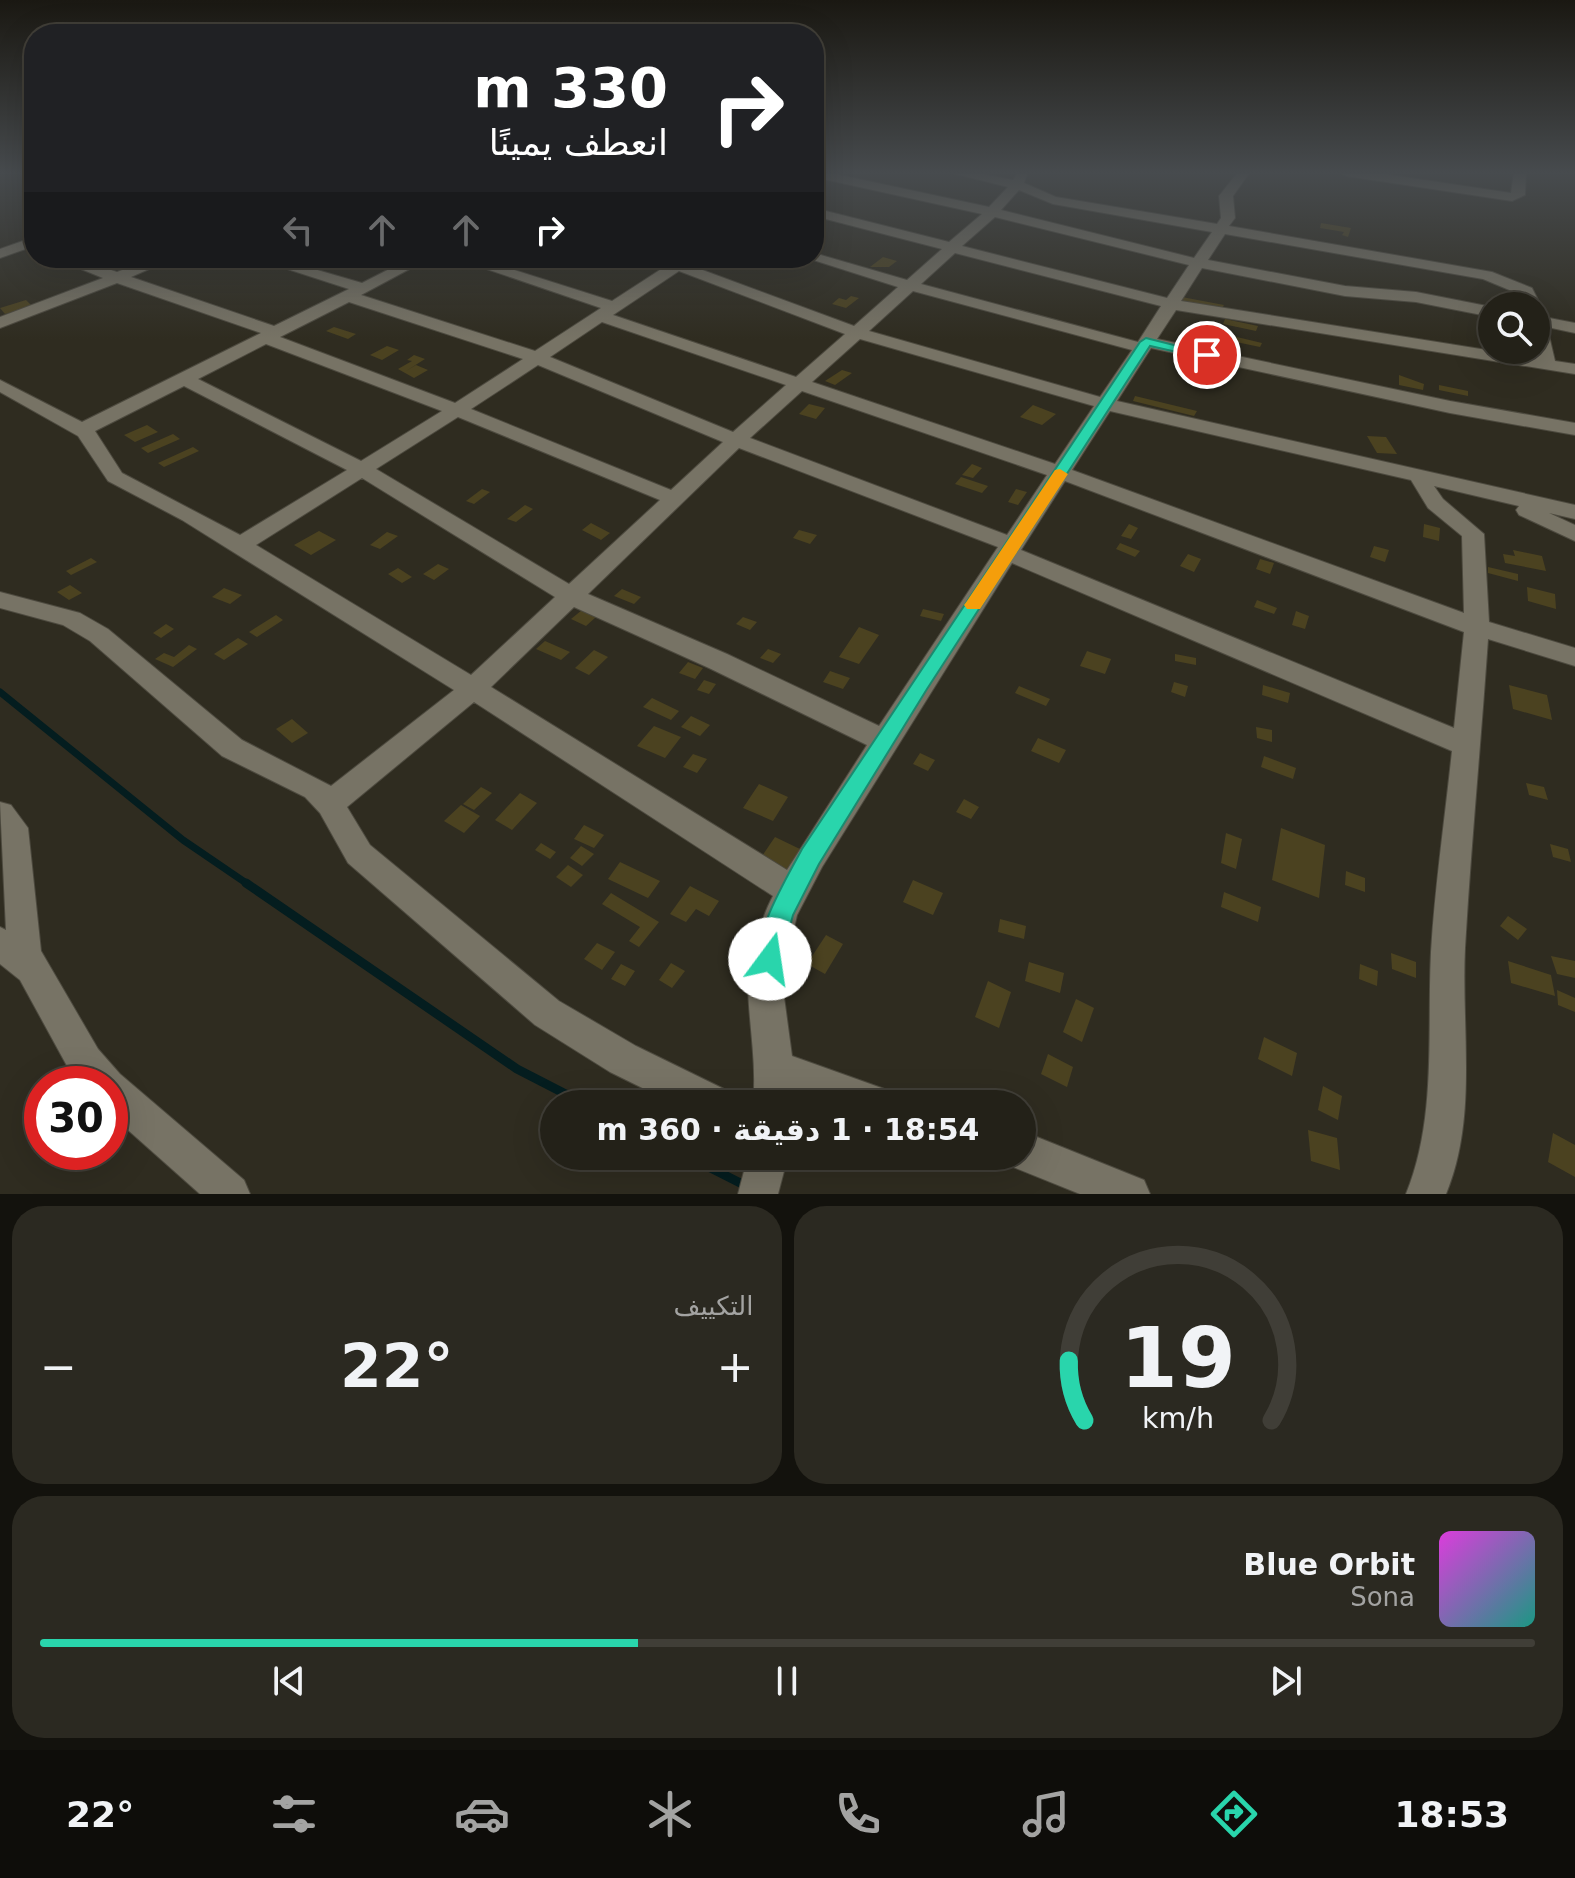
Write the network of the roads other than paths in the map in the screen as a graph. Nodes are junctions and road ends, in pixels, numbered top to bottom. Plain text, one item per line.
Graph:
1 (872, 228) edge
2 (974, 228) edge
3 (1055, 228) edge
4 (1206, 228) edge
5 (1219, 230) junction
6 (24, 246) edge
7 (950, 249) junction
8 (0, 254) edge
9 (824, 260) edge
10 (1198, 263) junction
11 (88, 268) edge
12 (141, 268) edge
13 (288, 268) edge
14 (403, 268) edge
15 (489, 268) edge
16 (674, 268) edge
17 (698, 268) edge
18 (115, 278) junction
19 (908, 285) junction
20 (355, 292) junction
21 (1526, 292) edge
22 (1171, 304) junction
23 (1478, 309) edge
24 (610, 312) junction
25 (1550, 320) edge
26 (0, 323) edge
27 (1575, 328) edge
28 (858, 333) junction
29 (272, 336) junction
30 (1144, 345) junction
31 (537, 358) junction
32 (1548, 366) joint
33 (1575, 369) edge
34 (185, 379) junction
35 (799, 383) junction
36 (0, 385) edge
37 (1106, 404) junction
38 (457, 410) junction
39 (1575, 429) edge
40 (82, 430) junction
41 (736, 440) junction
42 (363, 470) junction
43 (1061, 473) junction
44 (1420, 477) junction
45 (675, 499) junction
46 (1507, 499) junction
47 (1575, 512) edge
48 (1575, 534) edge
49 (240, 545) junction
50 (1011, 549) junction
51 (569, 595) junction
52 (0, 600) edge
53 (1477, 627) junction
54 (1575, 657) edge
55 (473, 689) junction
56 (884, 741) junction
57 (1468, 746) junction
58 (330, 804) junction
59 (0, 814) edge
60 (793, 891) junction
61 (0, 943) edge
62 (30, 968) junction
63 (89, 1066) edge
64 (773, 1086) edge
65 (686, 1090) edge
66 (796, 1090) edge
67 (128, 1105) edge
68 (1036, 1157) edge
69 (764, 1170) edge
70 (230, 1194) edge
71 (758, 1194) edge
72 (1130, 1194) edge
73 (1426, 1194) edge

1 - 7 street
2 - 7 street
3 - 10 street
4 - 5 street
5 - 10 street
5 - 21 street
6 - 8 street
7 - 19 street
7 - 22 street
9 - 19 street
10 - 22 street
10 - 23 street
11 - 18 street
12 - 18 street
13 - 20 street
14 - 20 street
15 - 24 street
16 - 24 street
17 - 28 street
18 - 26 street
18 - 29 street
19 - 28 street
19 - 30 street
20 - 29 street
20 - 31 street
22 - 30 street
22 - 32 street
24 - 31 street
24 - 35 street
25 - 27 street
28 - 35 street
28 - 37 street
29 - 34 street
29 - 38 street
30 - 37 street
30 - 39 street
31 - 38 street
31 - 41 street
32 - 33 street
34 - 40 street
34 - 42 street
35 - 41 street
35 - 43 street
36 - 40 street
37 - 43 street
37 - 44 street
38 - 42 street
38 - 45 street
40 - 49 street
41 - 45 street
41 - 50 street
42 - 49 street
42 - 51 street
43 - 50 street
43 - 53 street
44 - 46 street
44 - 53 street
45 - 51 street
46 - 47 street
46 - 48 street
49 - 55 street
50 - 56 street
50 - 57 street
51 - 55 street
51 - 56 street
52 - 58 street
53 - 54 street
53 - 57 street
55 - 58 street
55 - 60 street
56 - 60 street
57 - 73 street
58 - 65 street
59 - 62 street
60 - 64 street
61 - 62 street
62 - 63 street
64 - 66 street
67 - 70 street
68 - 72 street
69 - 71 street

